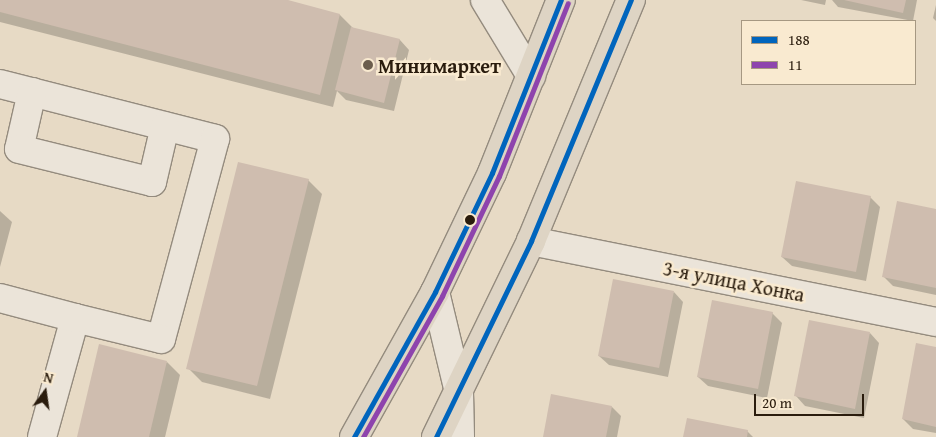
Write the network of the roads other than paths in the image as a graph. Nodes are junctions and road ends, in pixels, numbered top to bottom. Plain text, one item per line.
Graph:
1 (485, 0) edge
2 (561, 0) edge
3 (631, 0) edge
4 (531, 76) junction
5 (0, 84) edge
6 (32, 92) junction
7 (165, 126) junction
8 (531, 241) junction
9 (435, 292) junction
10 (0, 298) edge
11 (75, 318) junction
12 (936, 322) edge
13 (459, 392) junction
14 (42, 437) edge
15 (354, 437) edge
16 (436, 437) edge
17 (460, 437) edge

1 - 4 street
2 - 4 main road
3 - 8 main road
4 - 9 main road
5 - 6 street
6 - 7 street
6 - 7 street
7 - 11 street
8 - 12 street, 3-я улица Хонка
8 - 13 main road
9 - 13 street
9 - 15 main road
10 - 11 street
11 - 14 street
13 - 16 main road
13 - 17 street

